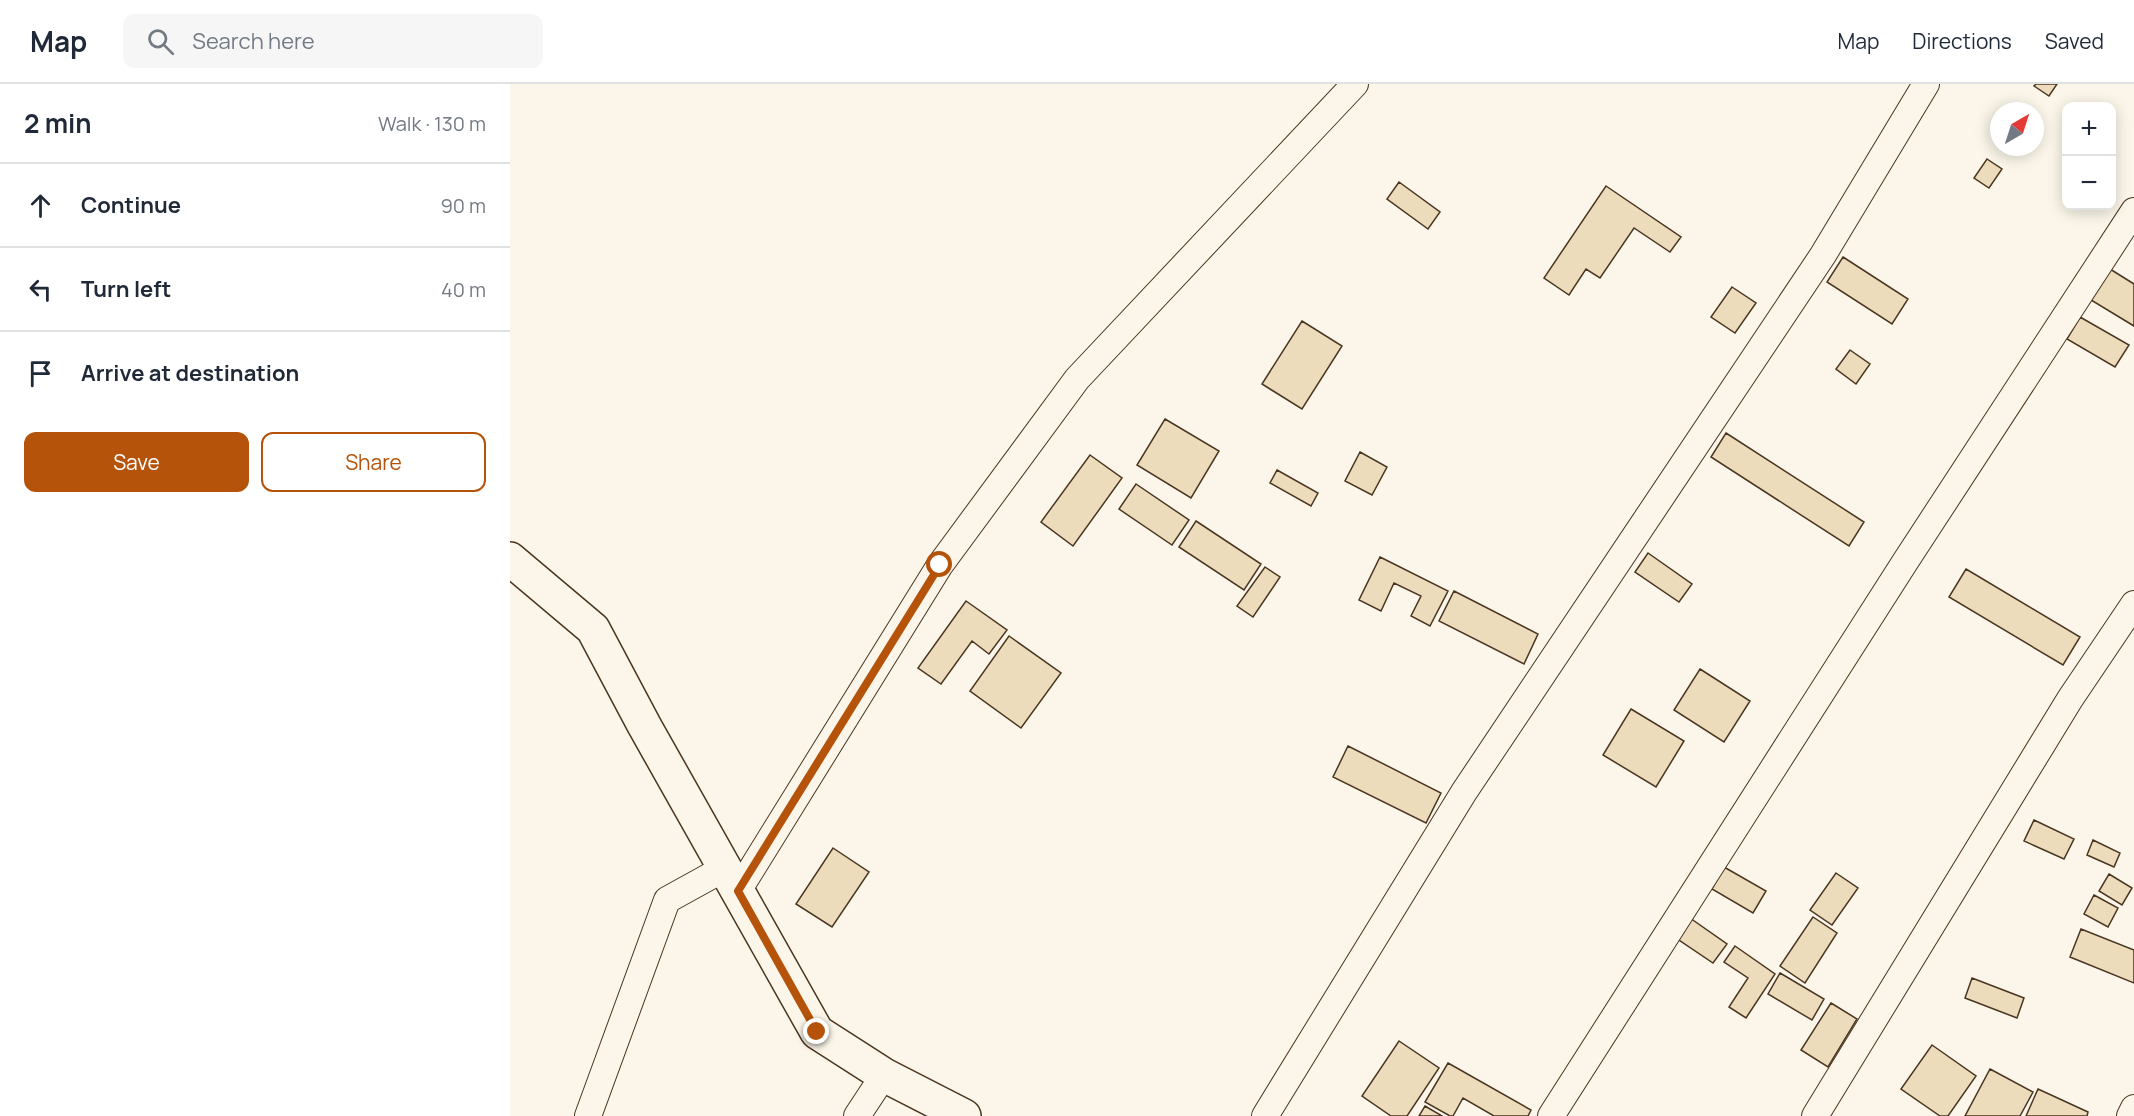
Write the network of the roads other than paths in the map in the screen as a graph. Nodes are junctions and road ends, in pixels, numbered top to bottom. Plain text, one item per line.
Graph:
1 (1355, 84) edge
2 (1926, 84) edge
3 (2134, 211) edge
4 (510, 559) edge
5 (2134, 604) edge
6 (731, 880) junction
7 (884, 1075) junction
8 (2134, 1108) edge
9 (588, 1116) edge
10 (857, 1116) edge
11 (964, 1116) edge
12 (1265, 1116) edge
13 (1551, 1116) edge
14 (1815, 1116) edge
15 (2130, 1116) edge

1 - 6 street
2 - 12 street
3 - 13 street
4 - 6 street
5 - 14 street
6 - 7 street
6 - 9 street
7 - 10 street
7 - 11 street
8 - 15 street

